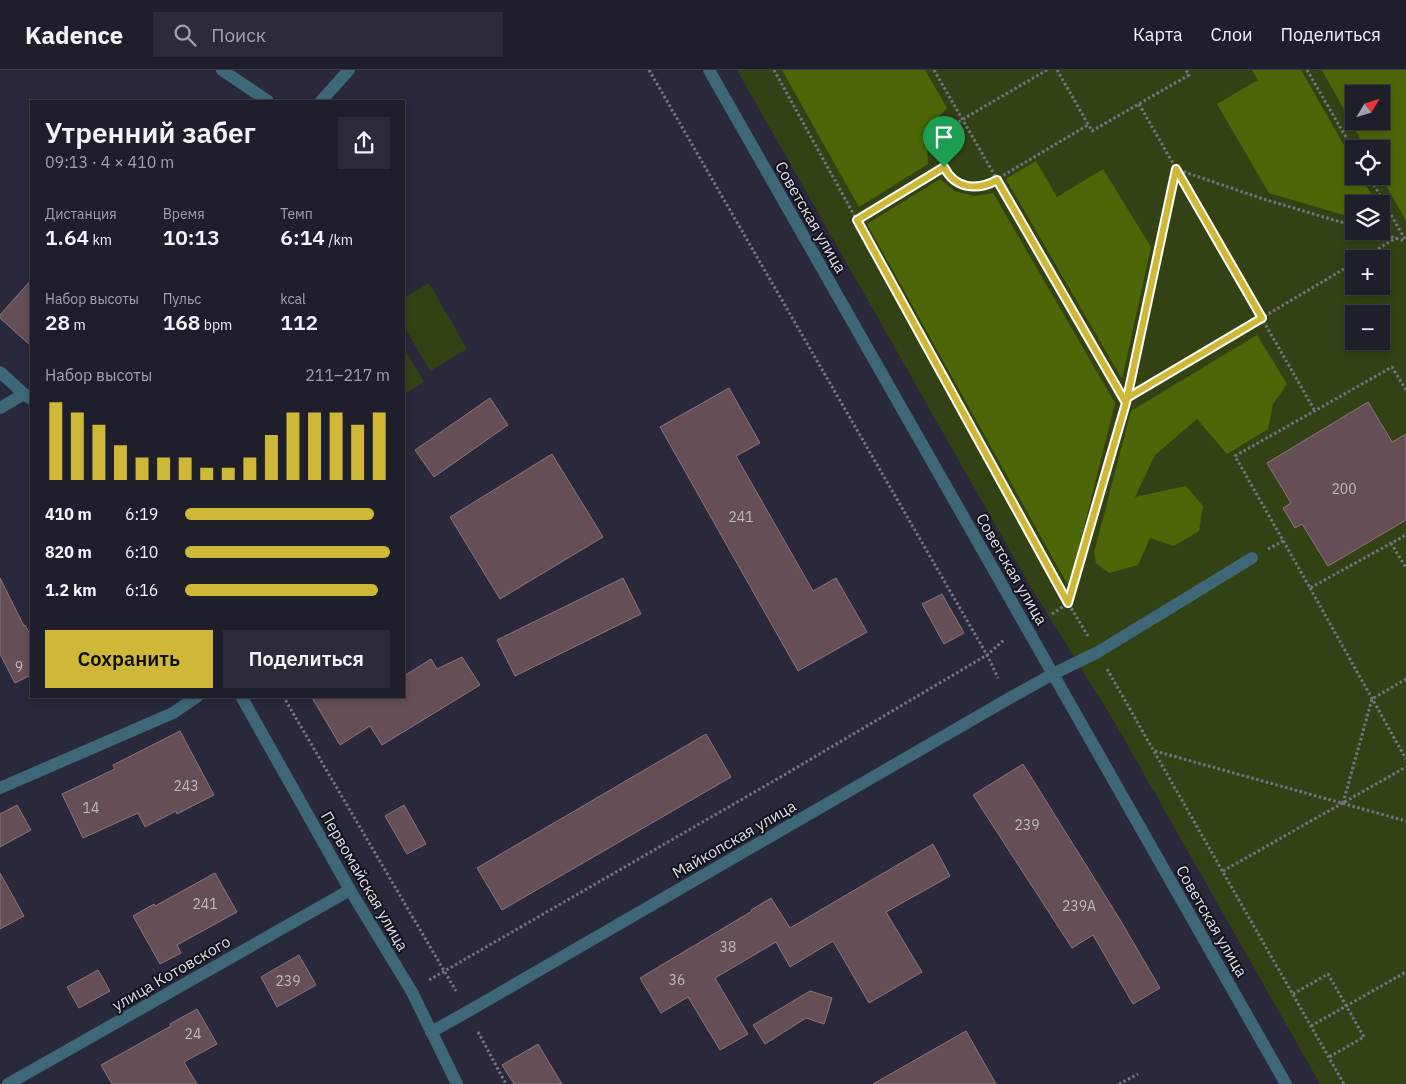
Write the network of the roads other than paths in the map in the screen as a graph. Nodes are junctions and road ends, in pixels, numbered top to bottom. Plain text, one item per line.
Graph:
1 (222, 70) edge
2 (349, 70) edge
3 (709, 70) edge
4 (267, 100) edge
5 (322, 100) edge
6 (0, 372) edge
7 (27, 397) edge
8 (0, 408) edge
9 (1252, 558) dead end
10 (1053, 674) junction
11 (195, 698) edge
12 (242, 698) edge
13 (0, 788) edge
14 (350, 890) junction
15 (431, 1032) junction
16 (8, 1084) edge
17 (457, 1084) edge
18 (1286, 1084) edge

1 - 4 street
2 - 5 street
3 - 10 street, Советская улица
6 - 7 street
7 - 8 street
9 - 10 street, Майкопская улица
10 - 15 street, Майкопская улица
10 - 18 street, Советская улица
11 - 13 street
12 - 14 street, Первомайская улица
14 - 15 street, Первомайская улица
14 - 16 street, улица Котовского
15 - 17 street, Первомайская улица

